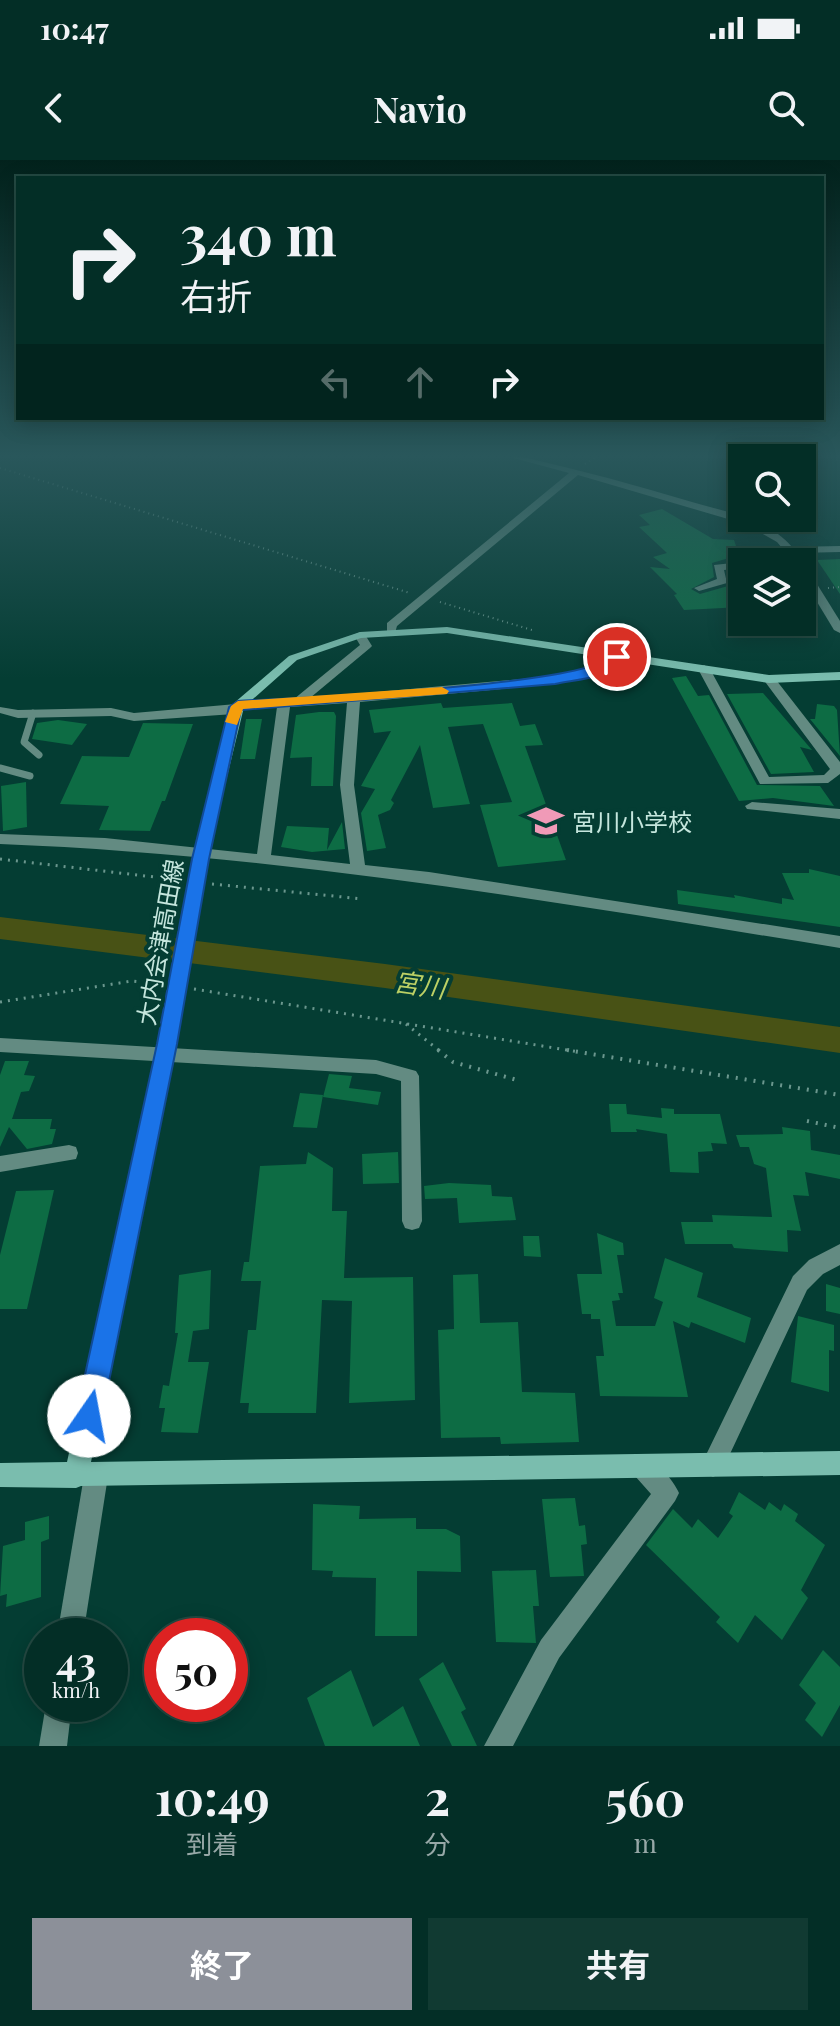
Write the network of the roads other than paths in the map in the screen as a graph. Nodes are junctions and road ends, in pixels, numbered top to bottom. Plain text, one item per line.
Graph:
1 (505, 531) edge
2 (765, 531) edge
3 (788, 548) edge
4 (840, 549) edge
5 (816, 553) edge
6 (728, 566) edge
7 (699, 588) dead end
8 (816, 591) edge
9 (840, 630) edge
10 (391, 631) junction
11 (360, 635) junction
12 (617, 657) junction
13 (704, 669) junction
14 (840, 676) edge
15 (769, 679) junction
16 (354, 699) junction
17 (289, 704) junction
18 (236, 708) junction
19 (2, 710) edge
20 (33, 713) junction
21 (39, 755) dead end
22 (838, 766) edge
23 (0, 768) edge
24 (30, 776) dead end
25 (752, 806) dead end
26 (840, 814) edge
27 (0, 839) edge
28 (201, 856) junction
29 (263, 861) junction
30 (358, 870) junction
31 (840, 942) edge
32 (0, 1045) edge
33 (166, 1049) junction
34 (69, 1153) dead end
35 (0, 1164) edge
36 (412, 1221) dead end
37 (840, 1254) edge
38 (840, 1463) edge
39 (713, 1465) junction
40 (643, 1468) junction
41 (0, 1475) edge
42 (86, 1476) junction
43 (72, 1618) edge
44 (56, 1722) edge
45 (53, 1746) edge
46 (498, 1746) edge

1 - 10 street
2 - 3 street
4 - 5 street
6 - 7 street
8 - 9 street
10 - 11 main road
10 - 12 main road
11 - 17 street
11 - 18 main road
12 - 13 main road
12 - 16 street
13 - 15 main road
13 - 22 street
14 - 15 main road
15 - 22 street
16 - 17 street
16 - 30 street
17 - 18 street
17 - 29 street
18 - 20 street
18 - 28 main road, 大内会津高田線
19 - 20 street
20 - 21 lane
23 - 24 lane
25 - 26 street
27 - 28 street
28 - 29 street
28 - 33 main road, 大内会津高田線, bridge
29 - 30 street
30 - 31 street
32 - 33 street
33 - 36 street
33 - 42 main road, 大内会津高田線
34 - 35 street
37 - 39 street
38 - 39 main road
39 - 40 main road
40 - 42 main road
40 - 46 street
41 - 42 main road
42 - 43 street
44 - 45 street

